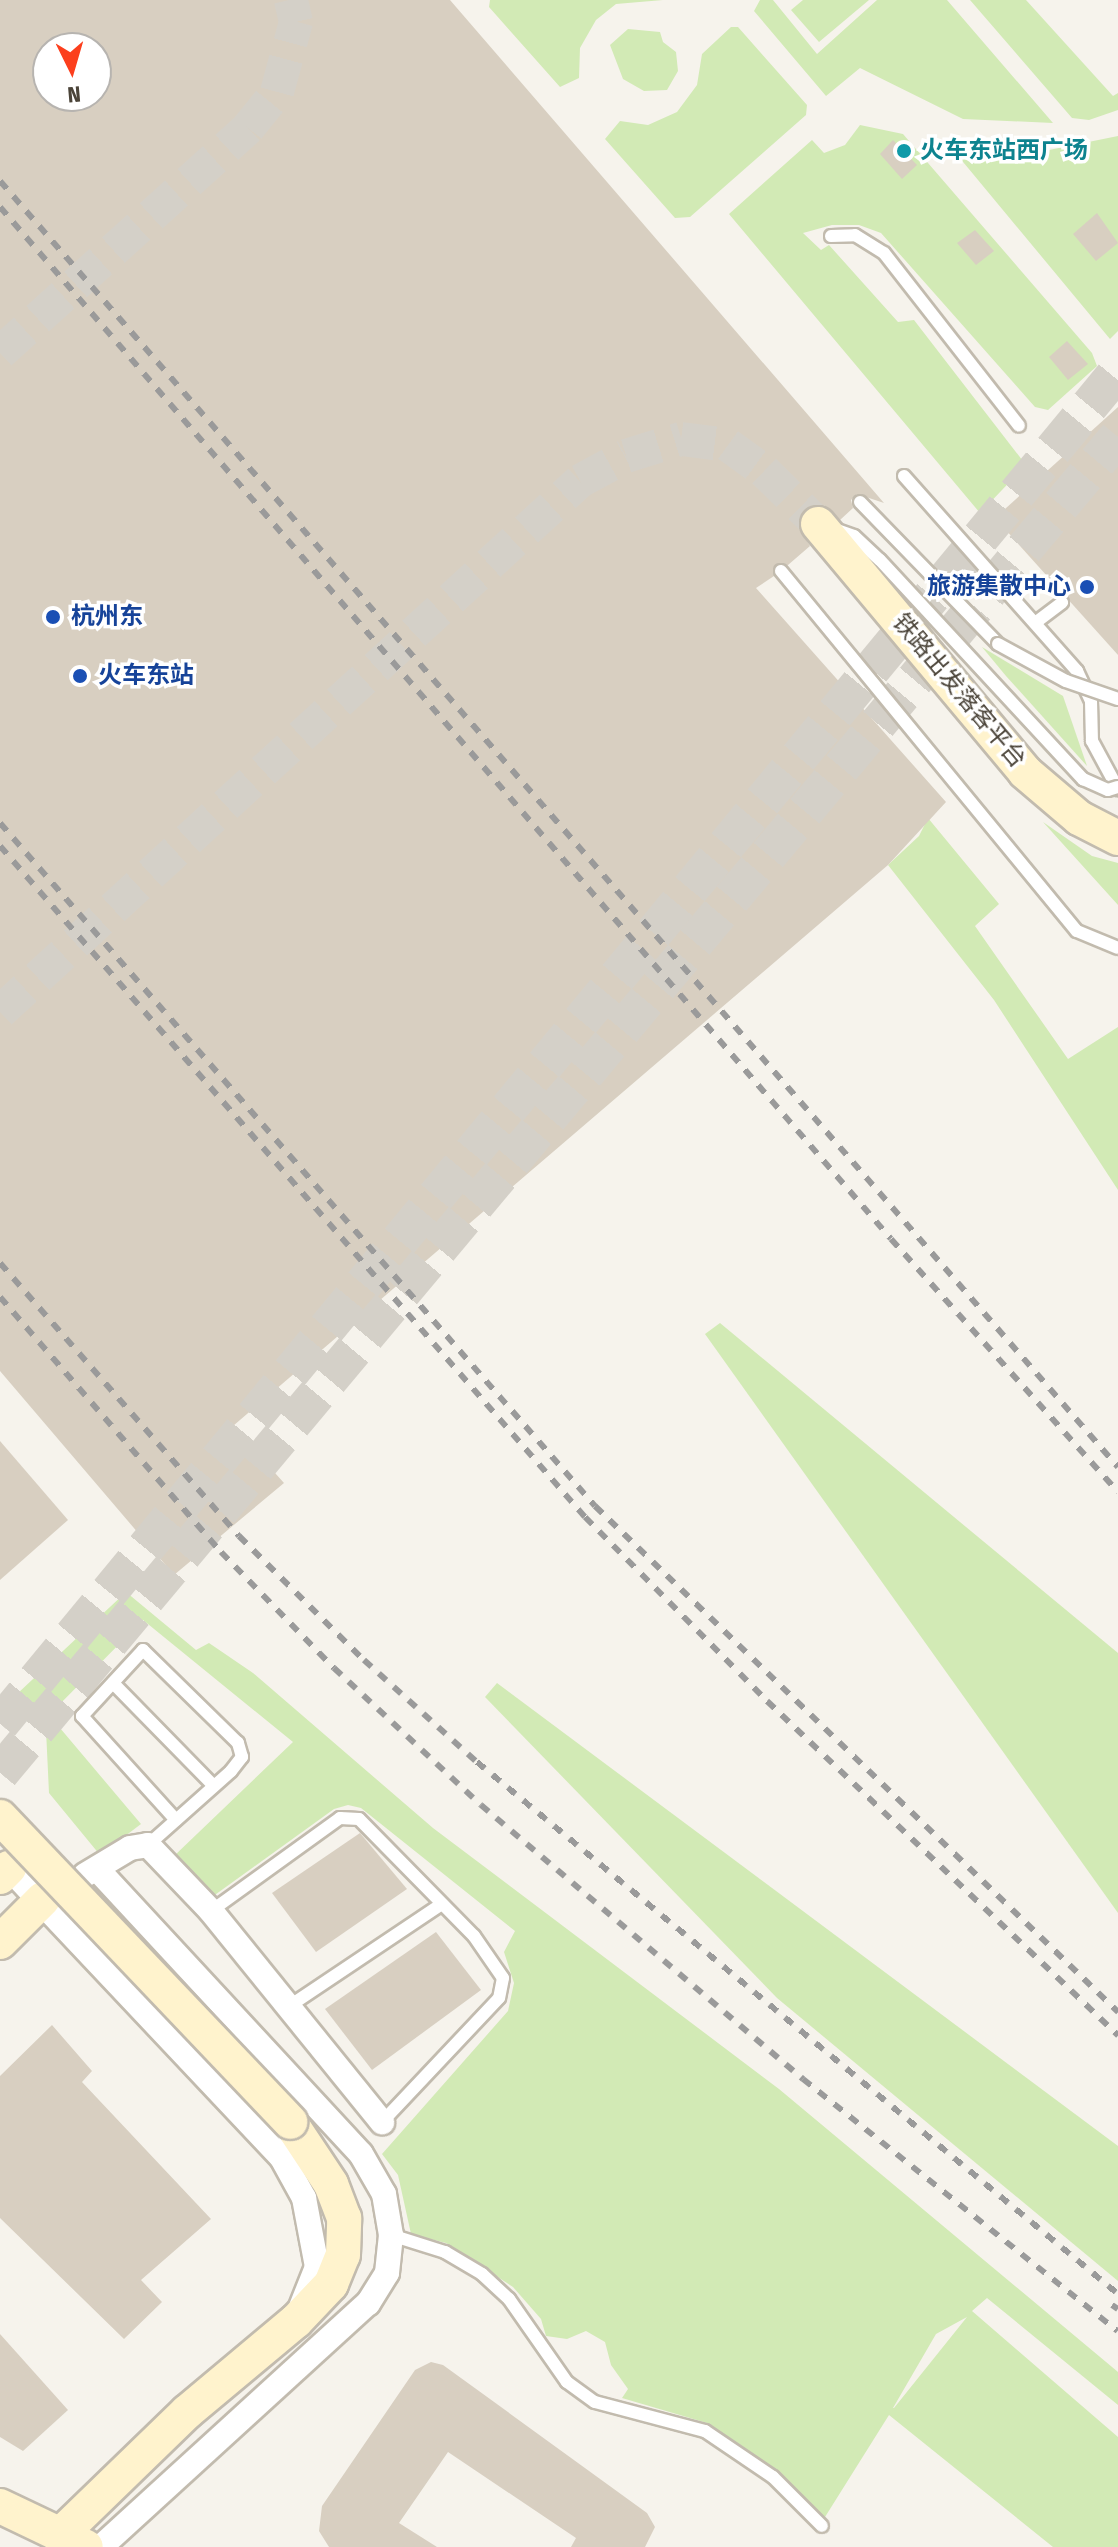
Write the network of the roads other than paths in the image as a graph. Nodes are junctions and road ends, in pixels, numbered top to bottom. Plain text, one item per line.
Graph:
1 (831, 236) dead end
2 (1019, 426) dead end
3 (904, 476) dead end
4 (860, 502) dead end
5 (818, 524) joint
6 (781, 571) dead end
7 (1062, 603) dead end
8 (1035, 623) junction
9 (1118, 699) edge
10 (1118, 788) edge
11 (1118, 838) edge
12 (1118, 948) edge
13 (113, 1683) junction
14 (214, 1786) junction
15 (0, 1817) edge
16 (176, 1820) junction
17 (148, 1845) junction
18 (3, 1868) edge
19 (97, 1869) junction
20 (43, 1899) junction
21 (442, 1904) junction
22 (211, 1911) junction
23 (0, 1942) edge
24 (288, 2007) junction
25 (382, 2122) joint
26 (391, 2235) junction
27 (296, 2321) junction
28 (0, 2506) edge
29 (822, 2526) dead end
30 (72, 2542) edge
31 (101, 2547) edge

1 - 2 lane
3 - 8 lane
4 - 9 lane, bridge
5 - 10 lane, bridge
5 - 11 main road, 铁路出发落客平台, bridge
6 - 12 lane
7 - 8 lane
8 - 10 lane
13 - 14 lane
13 - 14 lane
13 - 16 lane
14 - 16 lane
15 - 27 main road, bridge
16 - 17 lane
17 - 19 street
17 - 22 street
18 - 20 street
19 - 20 street
19 - 26 street
20 - 23 main road
20 - 27 street
21 - 22 lane
21 - 24 lane
21 - 25 lane
22 - 24 street
24 - 25 street
26 - 29 lane
26 - 31 street
27 - 30 main road
28 - 30 main road

